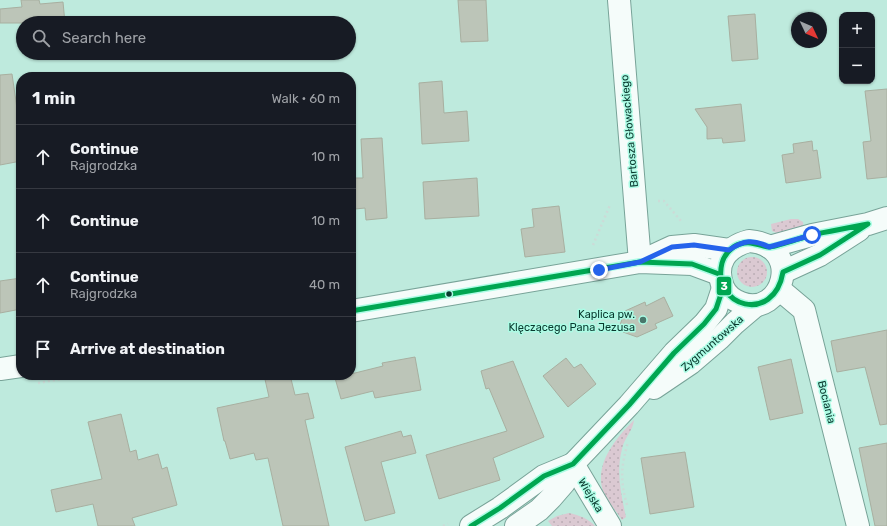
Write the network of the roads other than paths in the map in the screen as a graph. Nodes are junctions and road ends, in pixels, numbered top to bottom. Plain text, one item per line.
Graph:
1 (619, 0) edge
2 (877, 221) edge
3 (769, 247) junction
4 (729, 250) junction
5 (640, 262) junction
6 (781, 280) junction
7 (721, 281) junction
8 (755, 306) junction
9 (356, 310) edge
10 (0, 369) edge
11 (16, 373) edge
12 (628, 405) junction
13 (573, 464) junction
14 (471, 526) edge
15 (516, 526) edge
16 (610, 526) edge
17 (858, 526) edge

1 - 5 street, Bartosza Głowackiego
2 - 3 street
2 - 6 street
3 - 4 street
3 - 6 street
4 - 5 street
4 - 7 street
5 - 7 street
5 - 9 street
6 - 8 street
6 - 17 street, Bociania
7 - 8 street
7 - 12 street, Zygmuntowska
8 - 12 street, Zygmuntowska
10 - 11 street
12 - 13 street, Zygmuntowska
13 - 14 street, Zygmuntowska
13 - 15 street, Zygmuntowska
13 - 16 street, Wiejska

